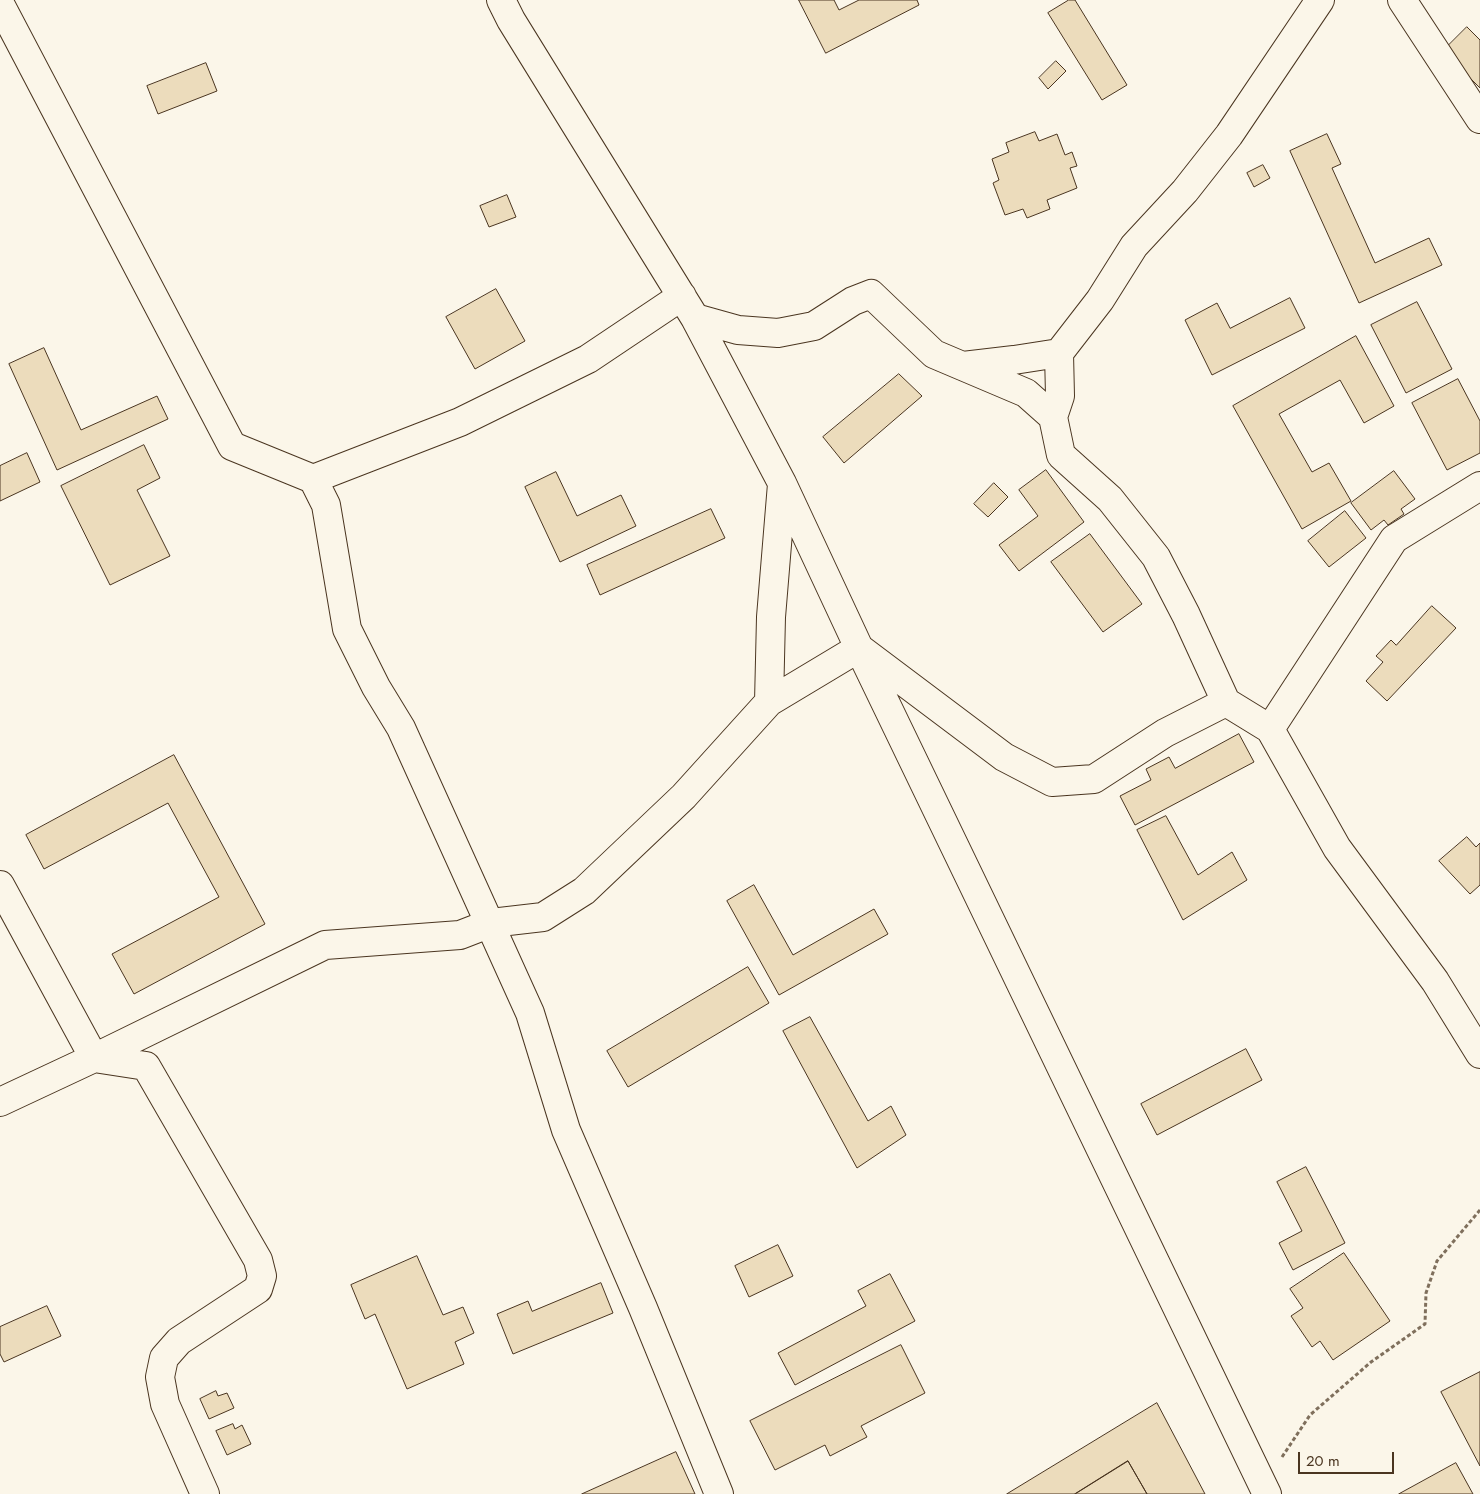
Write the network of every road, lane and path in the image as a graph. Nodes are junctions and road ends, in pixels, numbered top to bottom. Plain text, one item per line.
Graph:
1 (502, 0) edge
2 (1320, 0) edge
3 (1402, 0) edge
4 (0, 4) edge
5 (1480, 118) edge
6 (688, 307) junction
7 (1059, 353) junction
8 (961, 366) junction
9 (1026, 393) junction
10 (1053, 417) junction
11 (313, 479) junction
12 (782, 482) junction
13 (1480, 486) edge
14 (859, 648) junction
15 (769, 702) junction
16 (1226, 702) junction
17 (1270, 729) junction
18 (0, 885) edge
19 (491, 923) junction
20 (1480, 1054) edge
21 (94, 1058) junction
22 (0, 1102) edge
23 (1480, 1210) edge
24 (1265, 1490) edge
25 (205, 1494) edge
26 (719, 1494) edge

1 - 6 street
2 - 7 street
3 - 5 street
4 - 11 street
6 - 8 street
6 - 11 street
6 - 12 street
7 - 8 street
7 - 9 street
7 - 10 street
8 - 9 street
9 - 10 street
10 - 16 street
11 - 19 street
12 - 14 street
12 - 15 street
13 - 17 street
14 - 15 street
14 - 16 street
14 - 24 street
15 - 19 street
16 - 17 street
17 - 20 street
18 - 21 street
19 - 21 street
19 - 26 street
21 - 22 street
21 - 25 street
23 - 24 path

